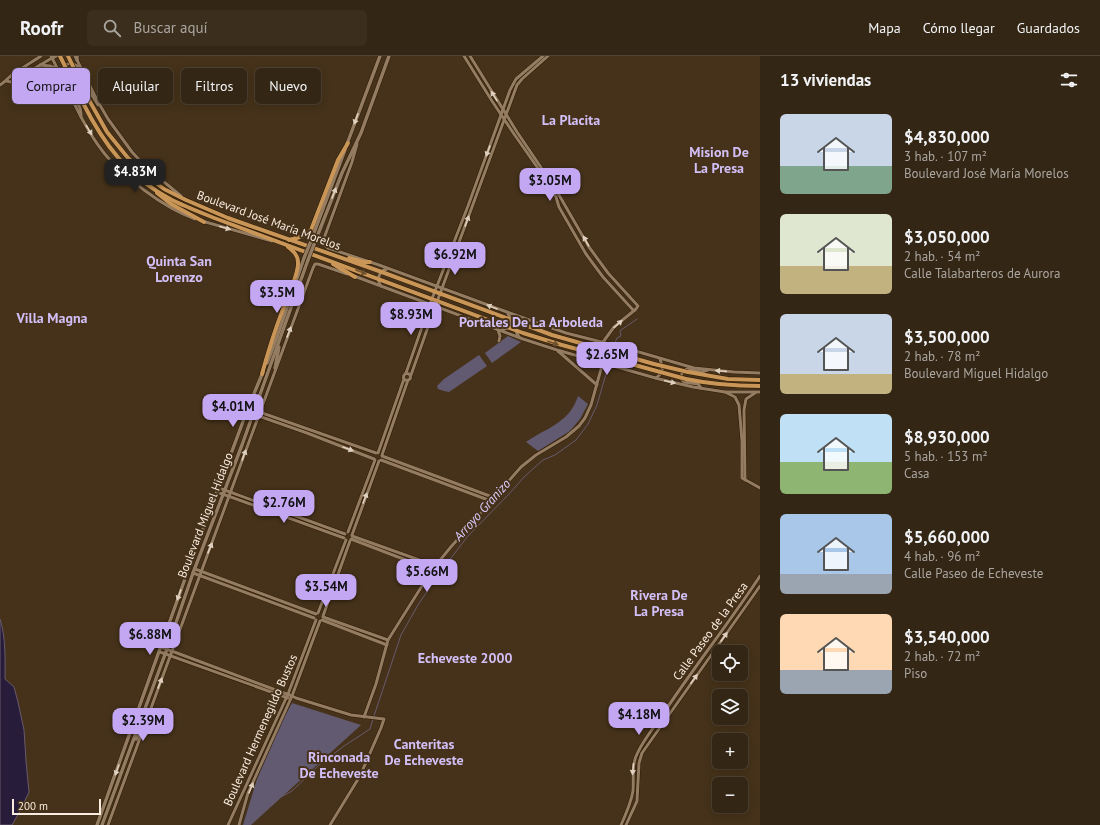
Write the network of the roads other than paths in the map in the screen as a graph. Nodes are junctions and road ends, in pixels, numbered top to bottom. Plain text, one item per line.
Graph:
1 (60, 56) edge
2 (68, 56) edge
3 (380, 56) edge
4 (389, 56) edge
5 (464, 56) edge
6 (470, 56) edge
7 (543, 56) edge
8 (548, 56) edge
9 (39, 57) edge
10 (53, 57) edge
11 (76, 57) edge
12 (40, 65) junction
13 (55, 68) edge
14 (58, 68) edge
15 (7, 80) junction
16 (0, 84) edge
17 (75, 104) edge
18 (102, 109) junction
19 (502, 110) junction
20 (501, 115) junction
21 (506, 115) junction
22 (81, 117) junction
23 (505, 120) junction
24 (348, 143) junction
25 (357, 144) junction
26 (153, 189) junction
27 (186, 200) junction
28 (204, 222) junction
29 (289, 240) junction
30 (313, 241) junction
31 (285, 244) junction
32 (329, 254) junction
33 (322, 258) junction
34 (306, 259) junction
35 (370, 262) junction
36 (389, 269) junction
37 (381, 272) junction
38 (356, 277) junction
39 (378, 279) junction
40 (382, 286) junction
41 (437, 286) junction
42 (442, 288) junction
43 (437, 293) junction
44 (432, 299) junction
45 (437, 301) junction
46 (430, 304) junction
47 (435, 306) junction
48 (635, 310) junction
49 (506, 312) junction
50 (512, 320) junction
51 (530, 321) junction
52 (518, 323) junction
53 (509, 327) junction
54 (499, 329) junction
55 (516, 330) junction
56 (510, 334) junction
57 (280, 338) junction
58 (523, 339) junction
59 (499, 340) dead end
60 (603, 342) junction
61 (557, 350) junction
62 (660, 359) junction
63 (605, 363) junction
64 (276, 368) junction
65 (708, 370) junction
66 (760, 372) edge
67 (406, 373) junction
68 (262, 374) junction
69 (411, 376) junction
70 (656, 378) junction
71 (406, 379) junction
72 (760, 380) edge
73 (597, 385) junction
74 (760, 386) edge
75 (701, 388) junction
76 (725, 392) junction
77 (755, 392) junction
78 (760, 392) edge
79 (248, 410) junction
80 (254, 412) junction
81 (260, 412) junction
82 (258, 416) junction
83 (377, 453) junction
84 (381, 458) junction
85 (374, 459) junction
86 (744, 479) junction
87 (219, 488) junction
88 (760, 488) edge
89 (217, 492) junction
90 (224, 492) junction
91 (230, 492) junction
92 (229, 496) junction
93 (494, 498) junction
94 (491, 501) junction
95 (347, 533) junction
96 (349, 538) junction
97 (436, 566) junction
98 (432, 570) junction
99 (194, 571) junction
100 (201, 571) junction
101 (199, 576) junction
102 (760, 576) edge
103 (760, 586) edge
104 (316, 616) junction
105 (322, 618) junction
106 (388, 640) junction
107 (387, 645) junction
108 (161, 647) junction
109 (172, 651) junction
110 (160, 652) junction
111 (166, 652) junction
112 (170, 656) junction
113 (290, 697) junction
114 (364, 717) junction
115 (144, 726) junction
116 (130, 750) junction
117 (98, 825) edge
118 (102, 825) edge
119 (108, 825) edge
120 (228, 825) edge
121 (239, 825) edge
122 (330, 825) edge
123 (621, 825) edge
124 (626, 825) edge

1 - 26 main road, Boulevard José María Morelos, bridge
2 - 27 main road, Boulevard José María Morelos, bridge
3 -> 24 main road, Boulevard Miguel Hidalgo
4 - 25 main road, Boulevard Miguel Hidalgo
5 - 20 street
19 -> 6 street
7 - 19 street
8 - 21 street
9 - 15 street
10 - 12 street
10 - 14 street, Boulevard José María Morelos
11 - 18 street
12 - 13 street
12 - 15 street
15 - 16 street
17 - 22 street, Boulevard José María Morelos
18 - 22 street
18 - 27 street
19 - 20 street
19 - 21 street
20 - 23 street
20 -> 41 street
21 - 23 street
48 -> 21 street
22 -> 28 street, Boulevard José María Morelos
42 -> 23 street
23 - 48 street
24 - 29 main road
24 - 30 main road, Boulevard Miguel Hidalgo
30 -> 25 main road, Boulevard Miguel Hidalgo
25 - 35 street
26 - 28 main road
26 - 31 main road, Boulevard José María Morelos
27 - 29 main road, Boulevard José María Morelos
28 -> 31 street, Boulevard José María Morelos
29 - 32 main road, Boulevard José María Morelos
30 - 34 main road, Boulevard Miguel Hidalgo, bridge
31 - 33 main road, Boulevard José María Morelos
31 - 68 main road
32 - 35 main road
32 - 37 main road, Boulevard José María Morelos
33 - 38 main road
33 -> 39 main road, Boulevard José María Morelos
34 - 57 main road, Boulevard Miguel Hidalgo
34 - 68 main road, Boulevard Miguel Hidalgo
35 - 36 street
36 - 37 street
36 - 41 street
37 - 39 street
37 - 43 main road, Boulevard José María Morelos
38 - 40 street
64 -> 38 street, Boulevard Miguel Hidalgo
39 - 40 street
39 - 44 main road, Boulevard José María Morelos
40 - 46 street
41 - 42 street
41 - 43 street
42 - 43 street
49 -> 42 street
43 - 44 street
43 - 45 street
43 - 50 main road, Boulevard José María Morelos
44 - 45 main road, Boulevard José María Morelos
44 - 46 street
45 - 47 street
45 - 53 main road
46 - 47 street
46 - 67 street
47 - 54 street
47 - 69 street
60 -> 48 street
49 - 50 street
49 - 51 street
50 - 52 main road, Boulevard José María Morelos
50 - 53 street
51 - 52 street
51 - 60 street
52 - 55 street
52 - 72 main road, Boulevard José María Morelos, bridge
53 - 54 street
53 - 55 main road
54 - 56 street
54 - 59 street
55 - 56 street
55 - 58 street
55 -> 74 main road, bridge
56 - 58 street
57 - 64 main road
57 - 80 main road, Boulevard Miguel Hidalgo
58 - 61 street
60 - 62 street
61 - 63 street
61 - 73 street
62 - 65 street
62 - 70 street
63 - 70 street
63 - 73 street
64 - 81 street, Boulevard Miguel Hidalgo
66 -> 65 street
65 - 75 street
67 - 69 street
67 - 71 street
68 - 79 main road, Boulevard Miguel Hidalgo
69 - 71 street
70 -> 75 street
71 - 83 street
71 - 84 street, Boulevard Hermenegildo Bustos
73 - 93 street
75 - 76 street
76 - 77 street
76 - 86 street
77 - 78 street
77 - 86 street
79 - 80 street
79 - 87 main road, Boulevard Miguel Hidalgo
80 - 81 street
80 - 82 street
80 - 90 main road, Boulevard Miguel Hidalgo
81 - 82 street, Boulevard Miguel Hidalgo
81 - 83 street
82 -> 85 street
91 -> 82 street, Boulevard Miguel Hidalgo
83 - 84 street
83 - 85 street
84 - 85 street
84 - 93 street
84 - 94 street
96 -> 84 street, Boulevard Hermenegildo Bustos
85 - 95 street
86 - 88 street
87 - 89 main road, Boulevard Miguel Hidalgo
87 - 90 street
89 - 90 street
89 -> 108 main road, Boulevard Miguel Hidalgo
90 - 91 street
90 - 92 street
90 - 99 main road, Boulevard Miguel Hidalgo
91 - 92 street, Boulevard Miguel Hidalgo
91 - 95 street
92 - 96 street
100 -> 92 street, Boulevard Miguel Hidalgo
93 - 94 street
94 - 97 street
95 - 96 street
95 - 96 street
96 - 97 street
96 - 98 street
96 - 104 street, Boulevard Hermenegildo Bustos
96 - 105 street, Boulevard Hermenegildo Bustos
97 - 98 street
98 - 106 street
99 - 100 street
99 - 101 street
99 - 111 main road, Boulevard Miguel Hidalgo
100 - 101 street, Boulevard Miguel Hidalgo
100 - 104 street
101 - 104 street
101 - 109 street, Boulevard Miguel Hidalgo
102 -> 123 street, Calle Paseo de la Presa
124 -> 103 street, Calle Paseo de la Presa
104 - 105 street
104 - 105 street
104 - 113 street, Boulevard Hermenegildo Bustos
105 - 106 street
105 - 107 street
105 - 113 street, Boulevard Hermenegildo Bustos
106 - 107 street
107 - 114 street
108 - 110 main road, Boulevard Miguel Hidalgo
108 - 111 street
109 - 111 street
109 - 112 street, Boulevard Miguel Hidalgo
109 - 113 street
110 - 111 street
110 -> 117 main road, Boulevard Miguel Hidalgo
111 - 112 street
111 - 116 main road, Boulevard Miguel Hidalgo
112 - 113 street
115 -> 112 street, Boulevard Miguel Hidalgo
113 - 114 street
113 - 120 street, Boulevard Hermenegildo Bustos
121 -> 113 street, Boulevard Hermenegildo Bustos
114 - 122 street
115 - 116 main road
115 - 119 street, Boulevard Miguel Hidalgo
116 - 118 main road, Boulevard Miguel Hidalgo

